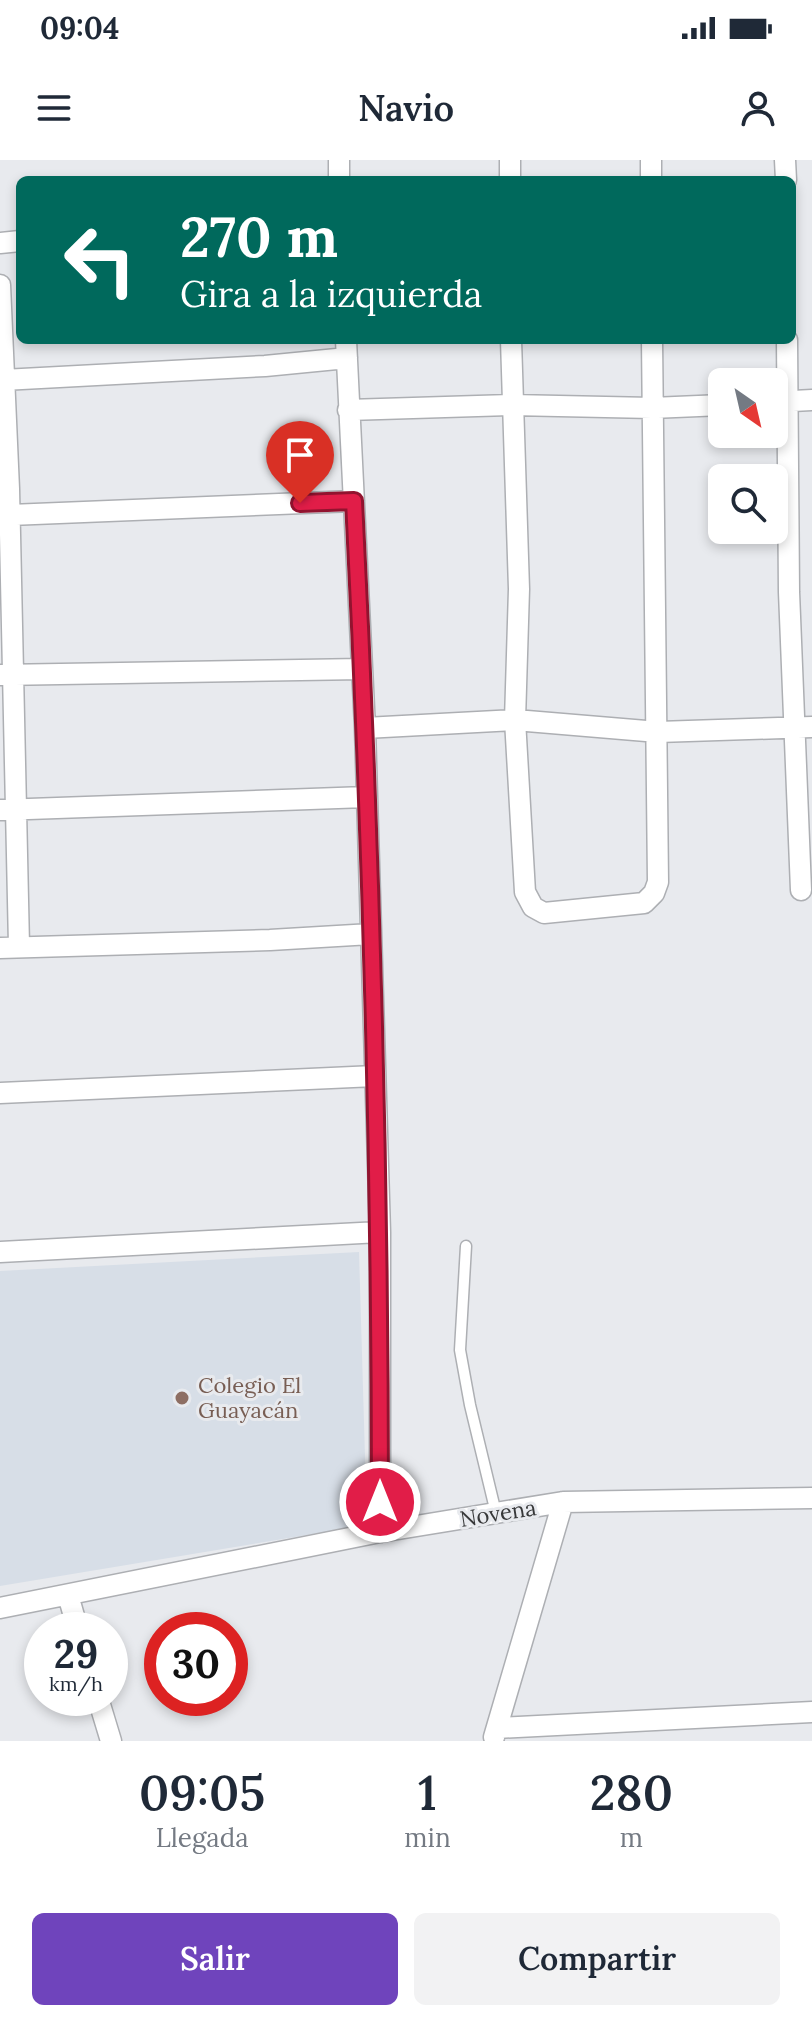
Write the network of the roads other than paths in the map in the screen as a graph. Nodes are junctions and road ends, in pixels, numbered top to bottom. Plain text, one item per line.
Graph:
1 (0, 285) edge
2 (1, 344) edge
3 (511, 344) edge
4 (652, 344) edge
5 (787, 344) edge
6 (346, 349) edge
7 (784, 368) edge
8 (3, 380) junction
9 (812, 400) edge
10 (788, 402) edge
11 (512, 405) junction
12 (708, 406) edge
13 (652, 408) junction
14 (348, 410) junction
15 (783, 448) edge
16 (5, 488) edge
17 (354, 501) junction
18 (10, 515) junction
19 (362, 669) junction
20 (7, 675) edge
21 (515, 720) junction
22 (803, 727) edge
23 (365, 728) junction
24 (658, 732) junction
25 (366, 797) junction
26 (8, 810) edge
27 (801, 890) dead end
28 (371, 934) junction
29 (10, 947) edge
30 (375, 1076) junction
31 (0, 1093) edge
32 (380, 1232) junction
33 (466, 1246) dead end
34 (0, 1252) edge
35 (812, 1498) edge
36 (563, 1502) junction
37 (496, 1513) junction
38 (380, 1532) junction
39 (68, 1595) junction
40 (0, 1608) edge
41 (73, 1612) edge
42 (812, 1712) edge
43 (103, 1716) edge
44 (495, 1735) edge
45 (111, 1741) edge

1 - 2 street
2 - 8 street
3 - 11 street
4 - 13 street
5 - 7 street
6 - 8 street
6 - 14 street
8 - 16 street
9 - 10 street
11 - 13 street
11 - 14 street
11 - 21 street
12 - 13 street
13 - 24 street
14 - 17 street
15 - 22 street
16 - 18 street
17 - 18 street
17 - 19 street
18 - 20 street
19 - 20 street
19 - 23 street
20 - 26 street
21 - 23 street
21 - 24 street
21 - 24 street
22 - 24 street
22 - 27 street
23 - 25 street
25 - 26 street
25 - 28 street
26 - 29 street
28 - 29 street
28 - 30 street
30 - 31 street
30 - 32 street
32 - 34 street
32 - 38 street
33 - 37 lane
35 - 36 street, Novena
36 - 37 street, Novena
36 - 44 street
37 - 38 street, Novena
38 - 39 street, Novena
39 - 40 street, Novena
39 - 41 street
42 - 44 street
43 - 45 street

